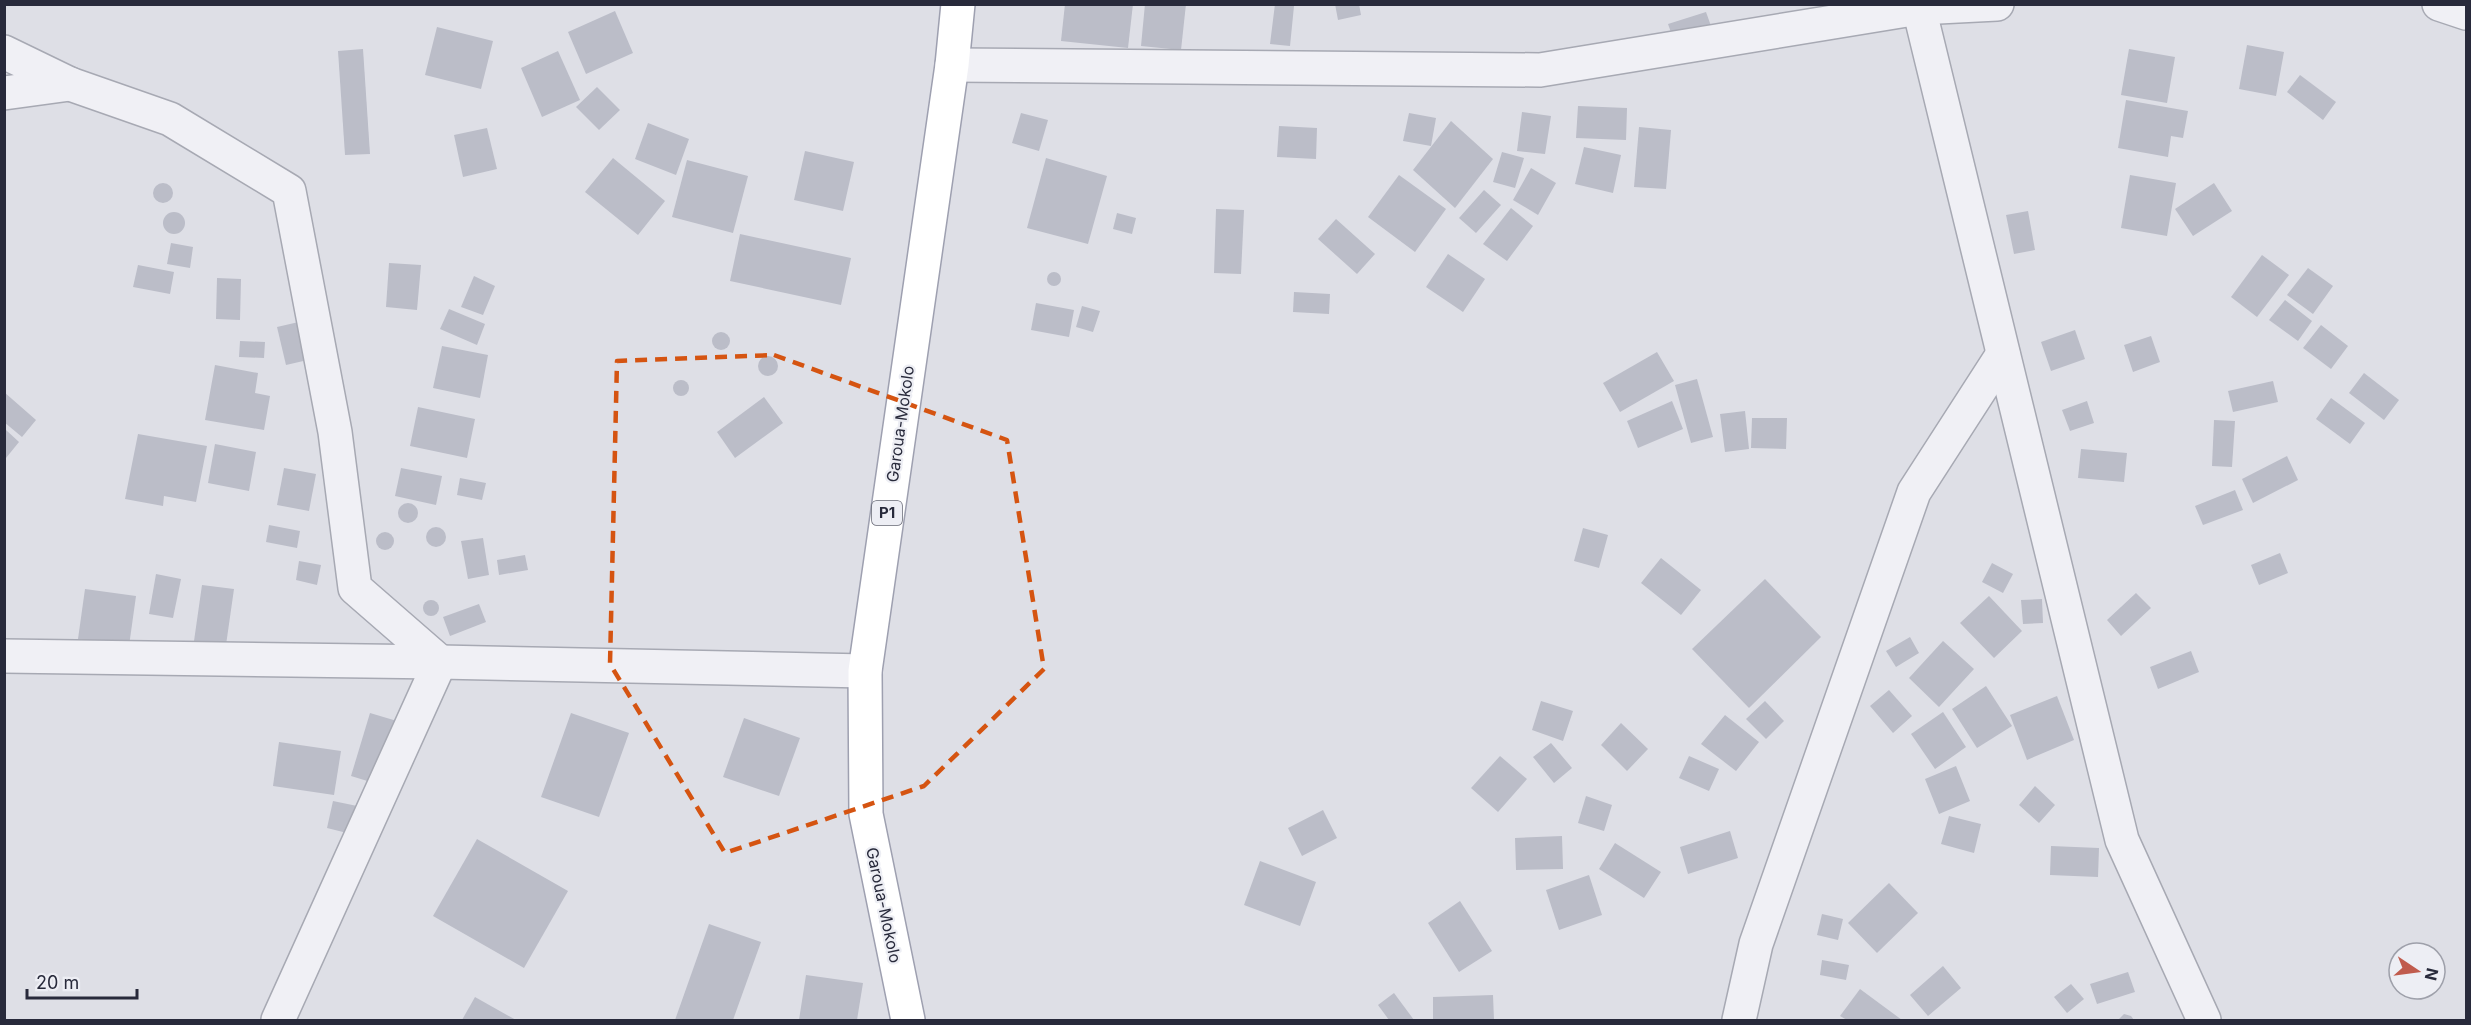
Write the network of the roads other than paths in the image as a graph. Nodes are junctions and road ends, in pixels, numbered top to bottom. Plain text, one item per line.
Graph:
1 (958, 4) edge
2 (1997, 4) edge
3 (2439, 4) edge
4 (1919, 6) edge
5 (2466, 13) edge
6 (4, 52) edge
7 (952, 65) junction
8 (70, 84) junction
9 (4, 93) edge
10 (2003, 354) junction
11 (4, 656) edge
12 (440, 662) junction
13 (865, 671) junction
14 (278, 1020) edge
15 (908, 1020) edge
16 (1739, 1020) edge
17 (2204, 1020) edge

1 - 7 main road, Garoua-Mokolo / P1
2 - 4 street
3 - 5 street
4 - 7 street
4 - 10 street
6 - 8 street
7 - 13 main road, Garoua-Mokolo / P1
8 - 9 street
8 - 12 street
10 - 16 street
10 - 17 street
11 - 12 street
12 - 13 street
12 - 14 street
13 - 15 main road, Garoua-Mokolo / P1

